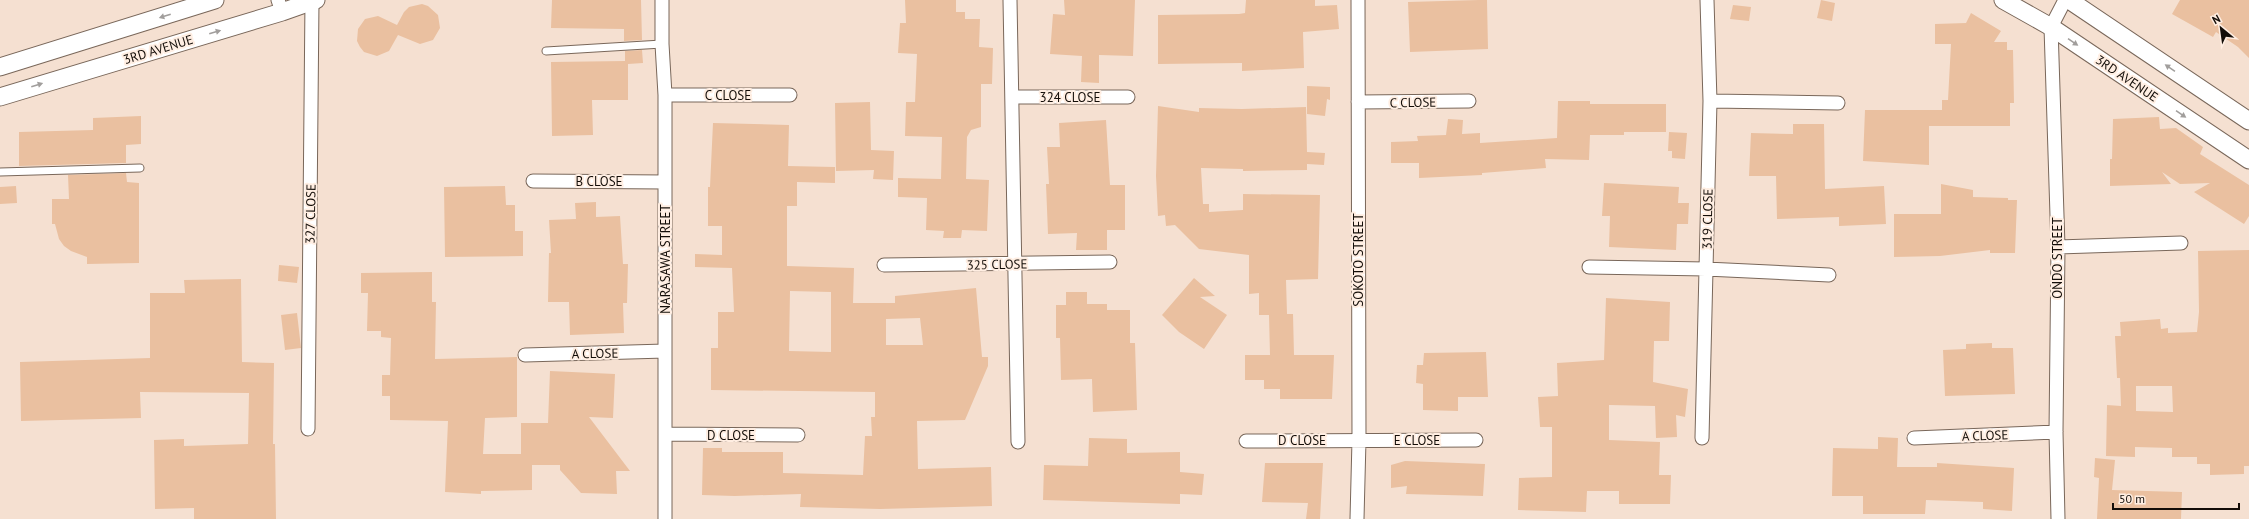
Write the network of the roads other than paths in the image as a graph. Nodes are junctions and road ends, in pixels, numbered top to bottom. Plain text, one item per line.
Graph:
1 (216, 0) edge
2 (314, 0) edge
3 (662, 0) edge
4 (1010, 0) edge
5 (1358, 0) edge
6 (1707, 0) edge
7 (2004, 0) edge
8 (2065, 0) edge
9 (2069, 0) edge
10 (280, 6) edge
11 (2051, 27) junction
12 (662, 44) junction
13 (546, 51) dead end
14 (0, 67) edge
15 (665, 95) junction
16 (790, 95) dead end
17 (1012, 96) junction
18 (0, 97) edge
19 (1128, 97) dead end
20 (1710, 100) junction
21 (1469, 101) dead end
22 (1358, 102) junction
23 (1838, 103) dead end
24 (2249, 121) edge
25 (2249, 160) edge
26 (140, 168) dead end
27 (0, 172) edge
28 (533, 181) dead end
29 (665, 182) junction
30 (2181, 243) dead end
31 (2058, 247) junction
32 (1110, 262) dead end
33 (1015, 264) junction
34 (884, 265) dead end
35 (1589, 267) dead end
36 (1706, 269) junction
37 (1829, 274) dead end
38 (665, 351) junction
39 (525, 355) dead end
40 (308, 429) dead end
41 (2056, 432) junction
42 (665, 434) junction
43 (798, 435) dead end
44 (1702, 438) dead end
45 (1914, 438) dead end
46 (1246, 440) dead end
47 (1358, 440) junction
48 (1476, 440) dead end
49 (1018, 442) dead end
50 (665, 519) edge
51 (1357, 519) edge
52 (2058, 519) edge

1 -> 14 street
2 - 10 street, 3RD AVENUE
2 - 40 street, 327 CLOSE
3 - 12 street, NARASAWA STREET
4 - 17 street
5 - 22 street, SOKOTO STREET
6 - 20 street, 319 CLOSE
7 - 11 street, 3RD AVENUE
8 - 11 street, ONDO STREET
24 -> 9 street
18 -> 10 street, 3RD AVENUE
11 -> 25 street, 3RD AVENUE
11 - 31 street, ONDO STREET
12 - 13 lane
12 - 15 street, NARASAWA STREET
15 - 16 street, C CLOSE
15 - 29 street, NARASAWA STREET
17 - 19 street, 324 CLOSE
17 - 33 street
20 - 23 street
20 - 36 street, 319 CLOSE
21 - 22 street, C CLOSE
22 - 47 street, SOKOTO STREET
26 - 27 lane
28 - 29 street, B CLOSE
29 - 38 street, NARASAWA STREET
30 - 31 street
31 - 41 street, ONDO STREET
32 - 33 street, 325 CLOSE
33 - 34 street, 325 CLOSE
33 - 49 street
35 - 36 street
36 - 37 street
36 - 44 street, 319 CLOSE
38 - 39 street, A CLOSE
38 - 42 street, NARASAWA STREET
41 - 45 street, A CLOSE
41 - 52 street, ONDO STREET
42 - 43 street, D CLOSE
42 - 50 street, NARASAWA STREET
46 - 47 street, D CLOSE
47 - 48 street, E CLOSE
47 - 51 street, SOKOTO STREET

